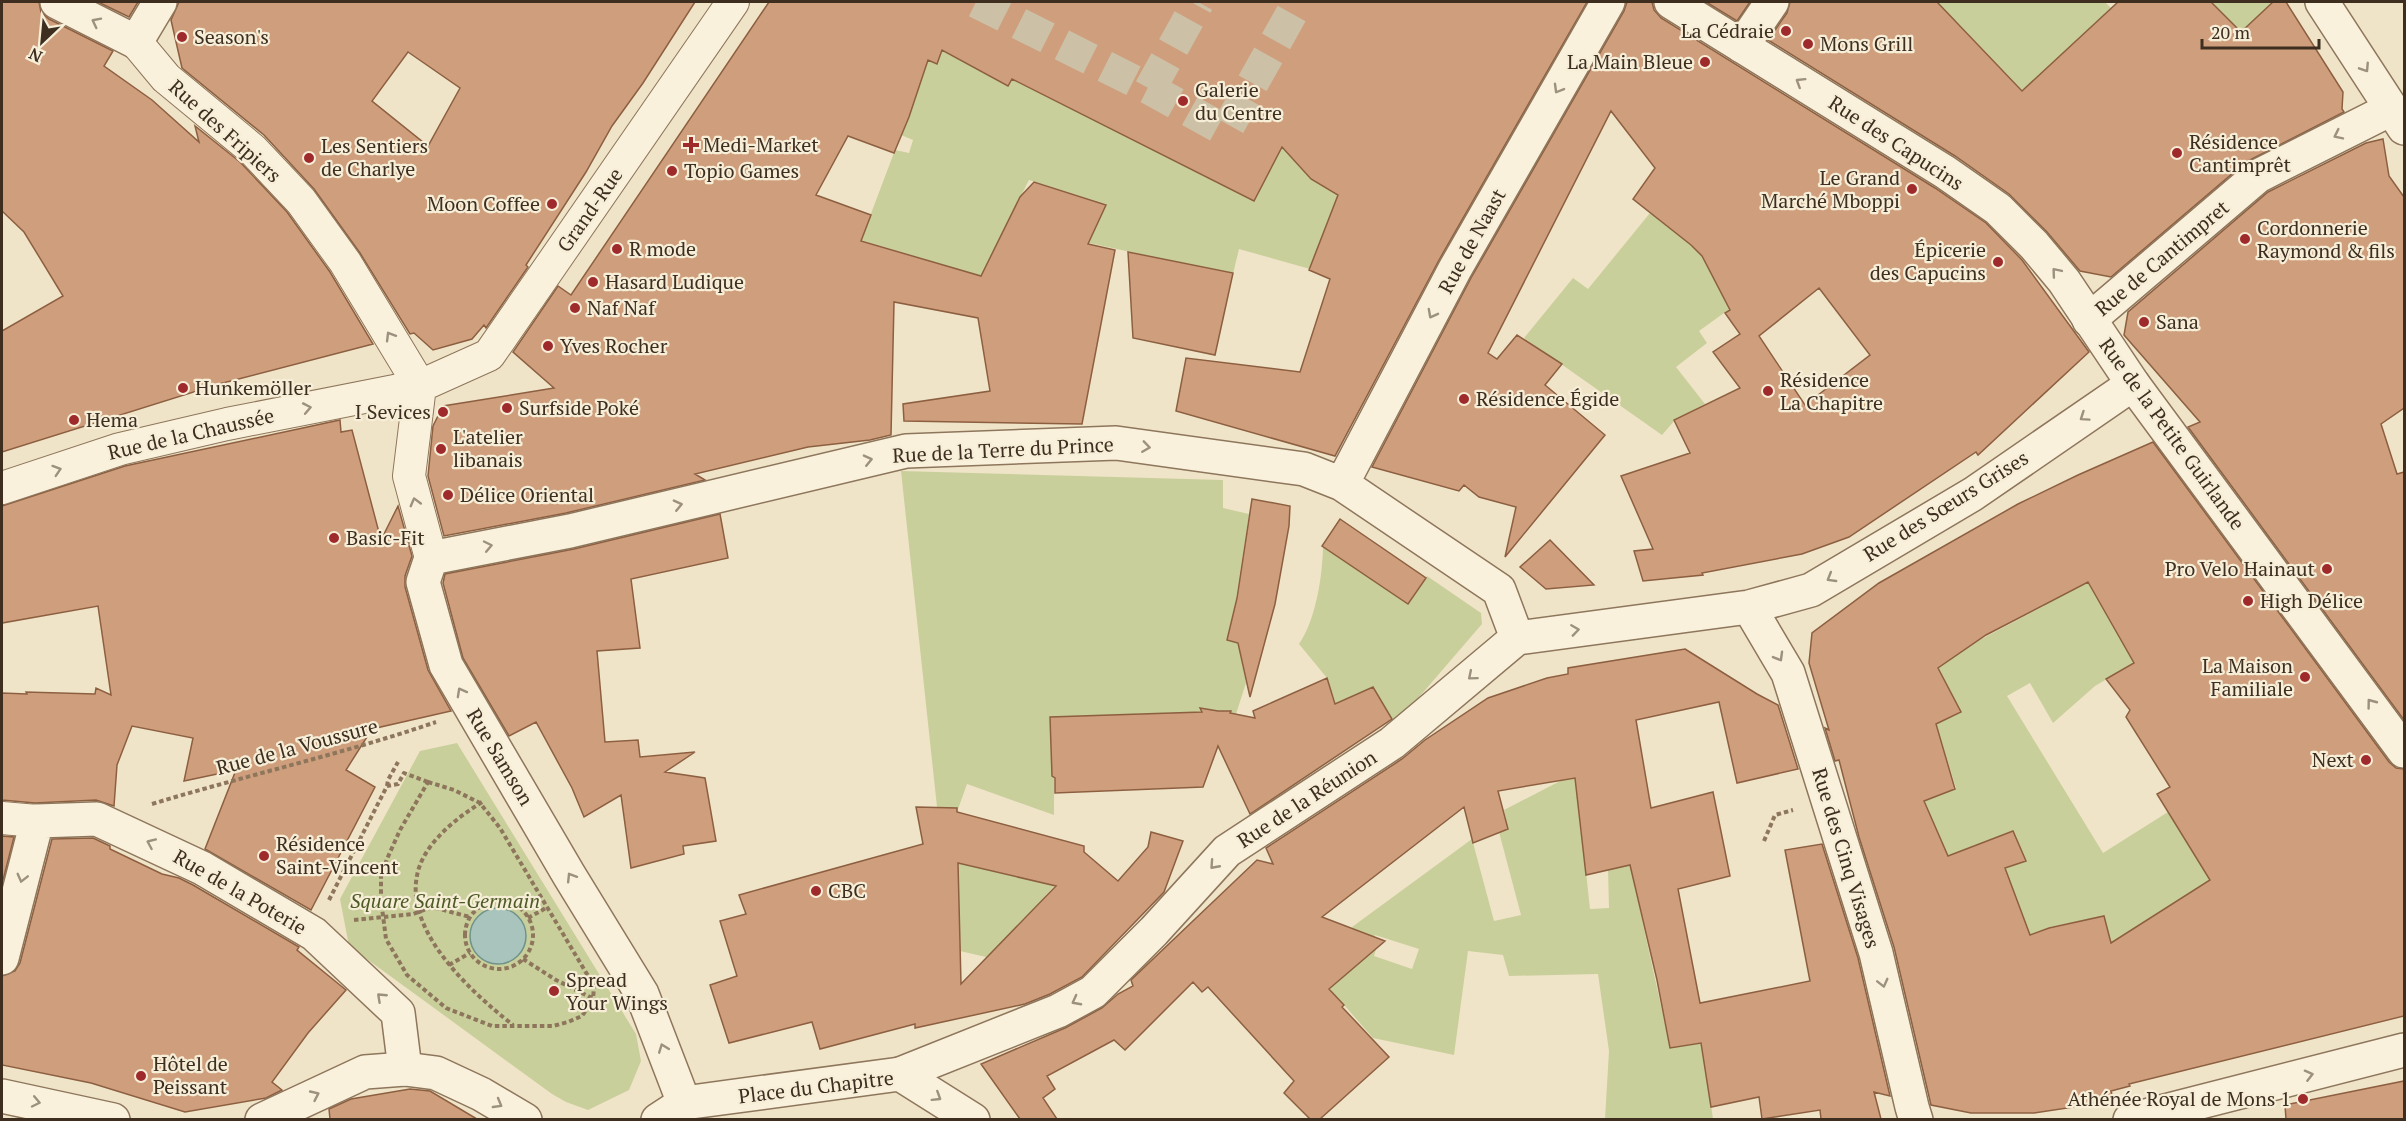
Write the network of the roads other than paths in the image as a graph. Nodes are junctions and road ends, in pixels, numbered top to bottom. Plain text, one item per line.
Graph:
1 (57, 2) edge
2 (160, 2) edge
3 (733, 2) edge
4 (1608, 2) edge
5 (1671, 2) edge
6 (1772, 2) edge
7 (2322, 2) edge
8 (136, 42) junction
9 (1742, 45) junction
10 (2398, 119) edge
11 (2089, 320) junction
12 (2133, 384) junction
13 (420, 386) junction
14 (1342, 484) junction
15 (2, 488) edge
16 (431, 558) junction
17 (1749, 607) junction
18 (1517, 638) junction
19 (2404, 751) edge
20 (2, 818) edge
21 (37, 821) junction
22 (2, 958) edge
23 (2404, 1050) edge
24 (405, 1069) junction
25 (900, 1074) junction
26 (2, 1096) edge
27 (671, 1111) edge
28 (113, 1119) edge
29 (262, 1119) edge
30 (525, 1119) edge
31 (973, 1119) edge
32 (1916, 1119) edge
33 (2130, 1119) edge

8 -> 1 street, Rue des Fripiers
2 - 8 street
3 - 13 street, Grand-Rue
4 -> 14 street, Rue de Naast
5 - 9 street, Rue des Capucins
6 - 9 street
7 -> 10 street
13 -> 8 street, Rue des Fripiers
11 -> 9 street, Rue des Capucins
10 -> 11 street, Rue de Cantimpret
11 - 12 street, Rue de la Petite Guirlande
12 -> 17 street, Rue des Sœurs Grises
19 -> 12 street, Rue de la Petite Guirlande
15 -> 13 street, Rue de la Chaussée
16 -> 13 street, Rue Samson
16 -> 14 street, Rue de la Terre du Prince
14 - 18 street, Rue de la Terre du Prince
27 -> 16 street, Rue Samson
18 -> 17 street
17 -> 32 street, Rue des Cinq Visages
18 -> 25 street, Rue de la Réunion
20 - 21 street, Rue de la Poterie
21 -> 22 street
24 -> 21 street, Rue de la Poterie
33 -> 23 street
29 -> 24 street
24 -> 30 street
25 - 27 street, Place du Chapitre
25 -> 31 street, Place du Chapitre
26 -> 28 street

